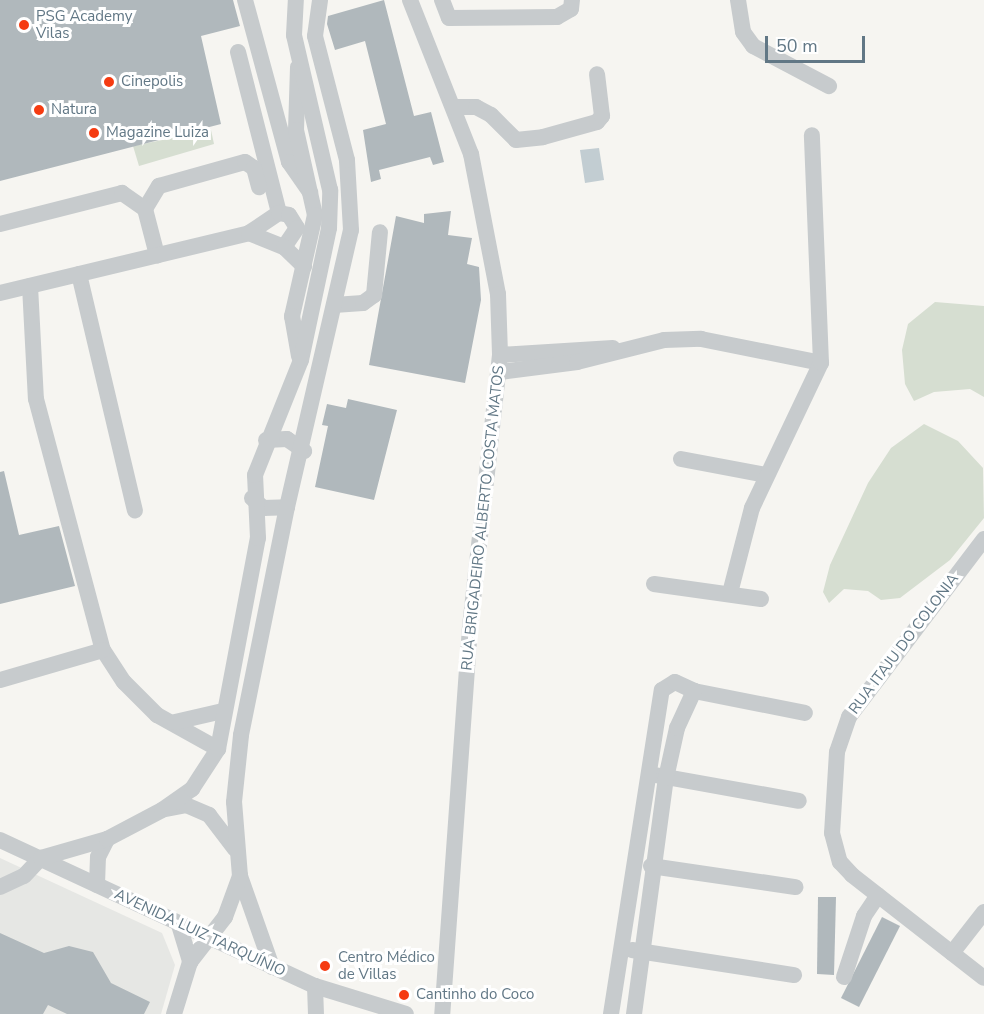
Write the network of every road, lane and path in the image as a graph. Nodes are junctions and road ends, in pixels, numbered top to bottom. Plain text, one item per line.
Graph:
1 (245, 0) edge
2 (296, 0) edge
3 (320, 0) edge
4 (410, 0) edge
5 (442, 0) edge
6 (572, 0) edge
7 (738, 0) edge
8 (238, 52) dead end
9 (300, 57) junction
10 (597, 74) dead end
11 (829, 86) dead end
12 (454, 107) junction
13 (812, 135) dead end
14 (259, 187) dead end
15 (312, 197) junction
16 (145, 209) junction
17 (287, 216) junction
18 (0, 224) edge
19 (380, 232) dead end
20 (249, 233) junction
21 (284, 247) junction
22 (157, 255) junction
23 (304, 266) junction
24 (79, 274) junction
25 (30, 286) junction
26 (0, 293) edge
27 (334, 305) junction
28 (620, 348) junction
29 (500, 355) junction
30 (301, 360) junction
31 (821, 363) junction
32 (500, 372) junction
33 (266, 440) junction
34 (304, 451) junction
35 (681, 459) dead end
36 (766, 475) junction
37 (252, 498) junction
38 (287, 507) junction
39 (135, 510) dead end
40 (984, 539) edge
41 (654, 584) dead end
42 (730, 593) junction
43 (760, 599) dead end
44 (103, 650) junction
45 (0, 680) edge
46 (694, 691) junction
47 (223, 711) junction
48 (805, 713) dead end
49 (175, 722) junction
50 (218, 749) junction
51 (659, 776) junction
52 (799, 801) dead end
53 (162, 810) junction
54 (107, 839) junction
55 (0, 840) edge
56 (236, 851) junction
57 (41, 858) junction
58 (651, 866) junction
59 (240, 876) junction
60 (97, 885) junction
61 (0, 887) edge
62 (795, 887) dead end
63 (878, 895) junction
64 (637, 907) junction
65 (984, 912) edge
66 (225, 917) junction
67 (182, 926) junction
68 (212, 938) junction
69 (622, 948) junction
70 (642, 952) junction
71 (952, 952) junction
72 (190, 962) junction
73 (272, 967) junction
74 (794, 975) dead end
75 (844, 978) dead end
76 (984, 978) edge
77 (315, 986) junction
78 (612, 1007) edge
79 (634, 1011) edge
80 (174, 1014) edge
81 (316, 1014) edge
82 (406, 1014) edge
83 (442, 1014) edge

1 - 15 street
2 - 9 street
3 - 27 street
4 - 12 street, RUA BRIGADEIRO ALBERTO COSTA MATOS
5 - 6 street
7 - 11 street
8 - 17 street
9 - 15 street
9 - 30 street
10 - 12 street
12 - 29 street, RUA BRIGADEIRO ALBERTO COSTA MATOS
13 - 31 street
14 - 16 street
15 - 17 street
15 - 23 street
16 - 18 street
16 - 22 street
17 - 20 street
17 - 21 street
19 - 27 street
20 - 21 street
20 - 22 street
21 - 23 street
22 - 24 street
23 - 30 street
24 - 25 street
24 - 39 street
25 - 26 street
25 - 44 street
27 - 34 street
28 - 29 street
28 - 31 street
28 - 32 street
29 - 32 street, RUA BRIGADEIRO ALBERTO COSTA MATOS
30 - 33 street
31 - 36 street
32 - 83 street, RUA BRIGADEIRO ALBERTO COSTA MATOS
33 - 34 street
33 - 37 street
34 - 38 street
35 - 36 street
36 - 42 street
37 - 38 street
37 - 47 street
38 - 56 street
40 - 63 street, RUA ITAJU DO COLONIA
41 - 42 street
42 - 43 street
44 - 45 street
44 - 49 street
46 - 48 street
46 - 51 street
46 - 51 street
47 - 49 street
47 - 50 street
49 - 50 street
50 - 53 street
51 - 52 street
51 - 58 street
51 - 64 street
53 - 54 street
53 - 56 street
54 - 57 street
54 - 60 street
55 - 57 street, AVENIDA LUIZ TARQUÍNIO
56 - 59 street
57 - 60 street, AVENIDA LUIZ TARQUÍNIO
57 - 61 street
58 - 62 street
58 - 64 street
59 - 66 street
59 - 73 street
60 - 67 street, AVENIDA LUIZ TARQUÍNIO
63 - 71 street, RUA ITAJU DO COLONIA
63 - 75 street
64 - 69 street
64 - 70 street
65 - 71 street
66 - 67 street
66 - 68 street
67 - 68 street, AVENIDA LUIZ TARQUÍNIO
67 - 72 street
68 - 72 street
68 - 73 street, AVENIDA LUIZ TARQUÍNIO
69 - 70 street
69 - 78 street
70 - 74 street
70 - 79 street
71 - 76 street, RUA ITAJU DO COLONIA
72 - 80 street
73 - 77 street, AVENIDA LUIZ TARQUÍNIO
77 - 81 street
77 - 82 street, AVENIDA LUIZ TARQUÍNIO
78 - 79 street

